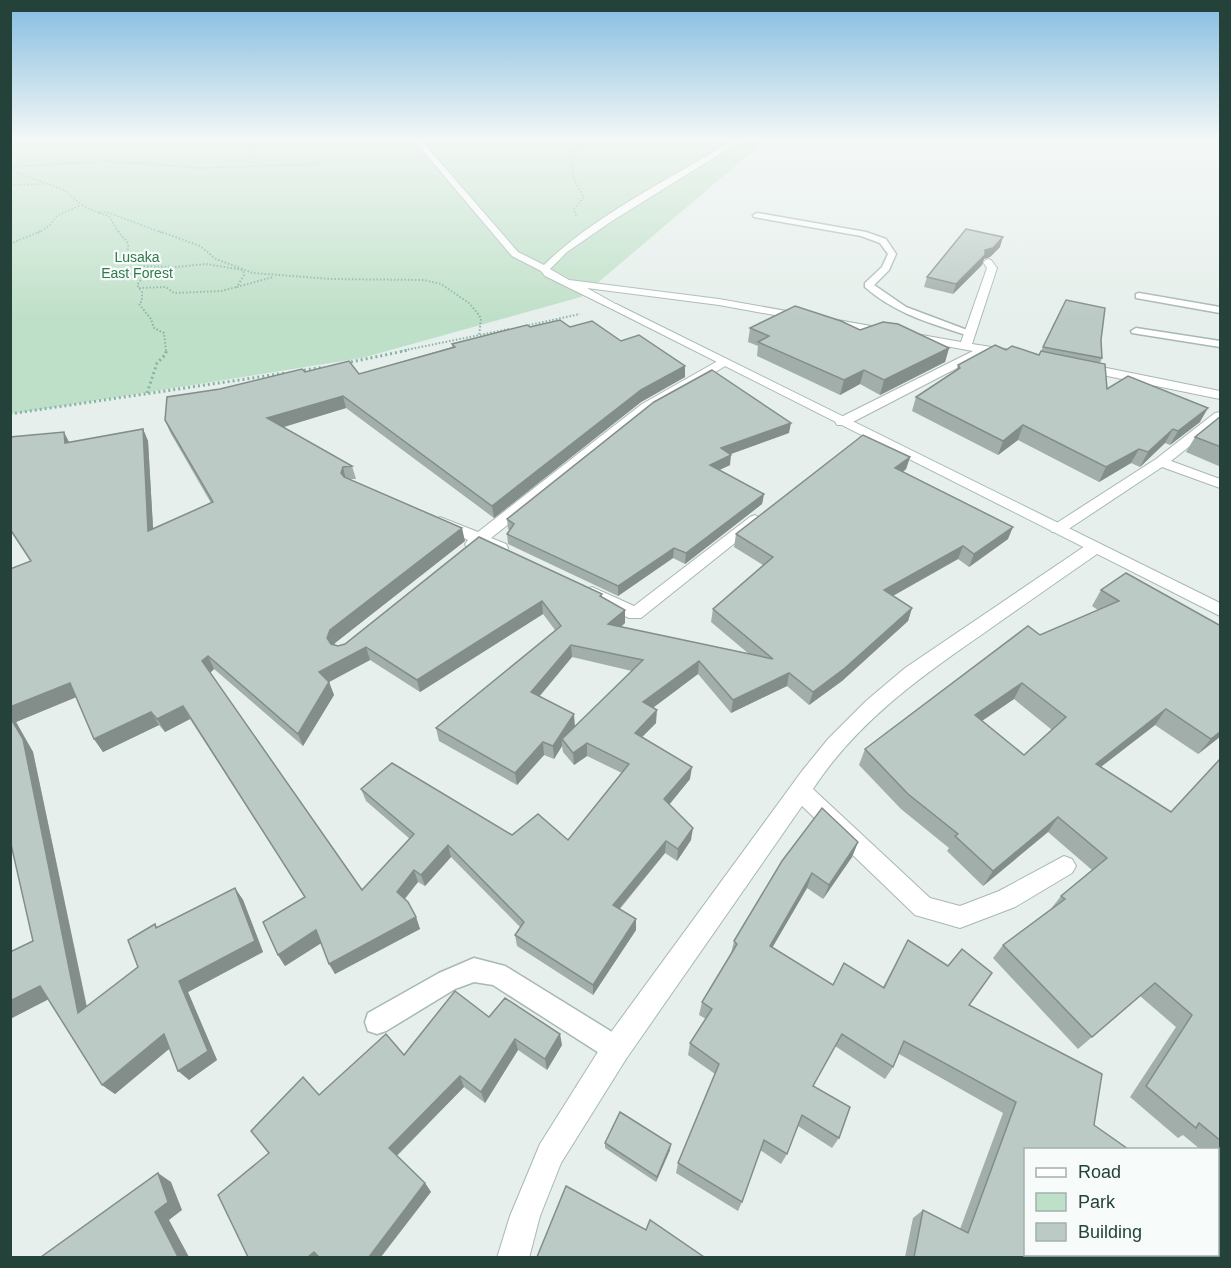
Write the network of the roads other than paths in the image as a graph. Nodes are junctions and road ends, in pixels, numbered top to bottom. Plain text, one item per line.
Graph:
1 (466, 198) edge
2 (643, 198) edge
3 (757, 214) dead end
4 (988, 262) edge
5 (545, 269) junction
6 (568, 283) junction
7 (1139, 297) dead end
8 (1221, 310) edge
9 (1136, 331) dead end
10 (970, 333) junction
11 (1221, 344) edge
12 (966, 345) junction
13 (985, 349) junction
14 (1029, 357) edge
15 (723, 362) junction
16 (1074, 366) edge
17 (1221, 394) edge
18 (1221, 416) edge
19 (842, 422) junction
20 (866, 434) junction
21 (850, 446) edge
22 (1161, 462) junction
23 (1221, 484) edge
24 (766, 511) edge
25 (427, 516) edge
26 (1058, 530) junction
27 (480, 539) junction
28 (1094, 548) junction
29 (463, 553) edge
30 (511, 554) edge
31 (573, 584) edge
32 (1221, 610) edge
33 (800, 790) junction
34 (1064, 866) dead end
35 (377, 1022) dead end
36 (616, 1049) junction
37 (513, 1257) edge

1 - 5 street
2 - 5 street
3 - 10 lane
4 - 10 street
5 - 6 street
6 - 12 street
6 - 15 street
7 - 8 lane
9 - 11 lane
10 - 12 street
12 - 13 street
13 - 14 street
13 - 19 street
15 - 19 street
15 - 27 street
16 - 17 street
18 - 22 street
19 - 20 street
20 - 21 street
20 - 26 street
22 - 23 street
22 - 26 street
24 - 31 street
25 - 27 street
26 - 28 street
27 - 29 street
27 - 30 street
28 - 32 street
28 - 33 street
33 - 34 street
33 - 36 street
35 - 36 lane
36 - 37 street

